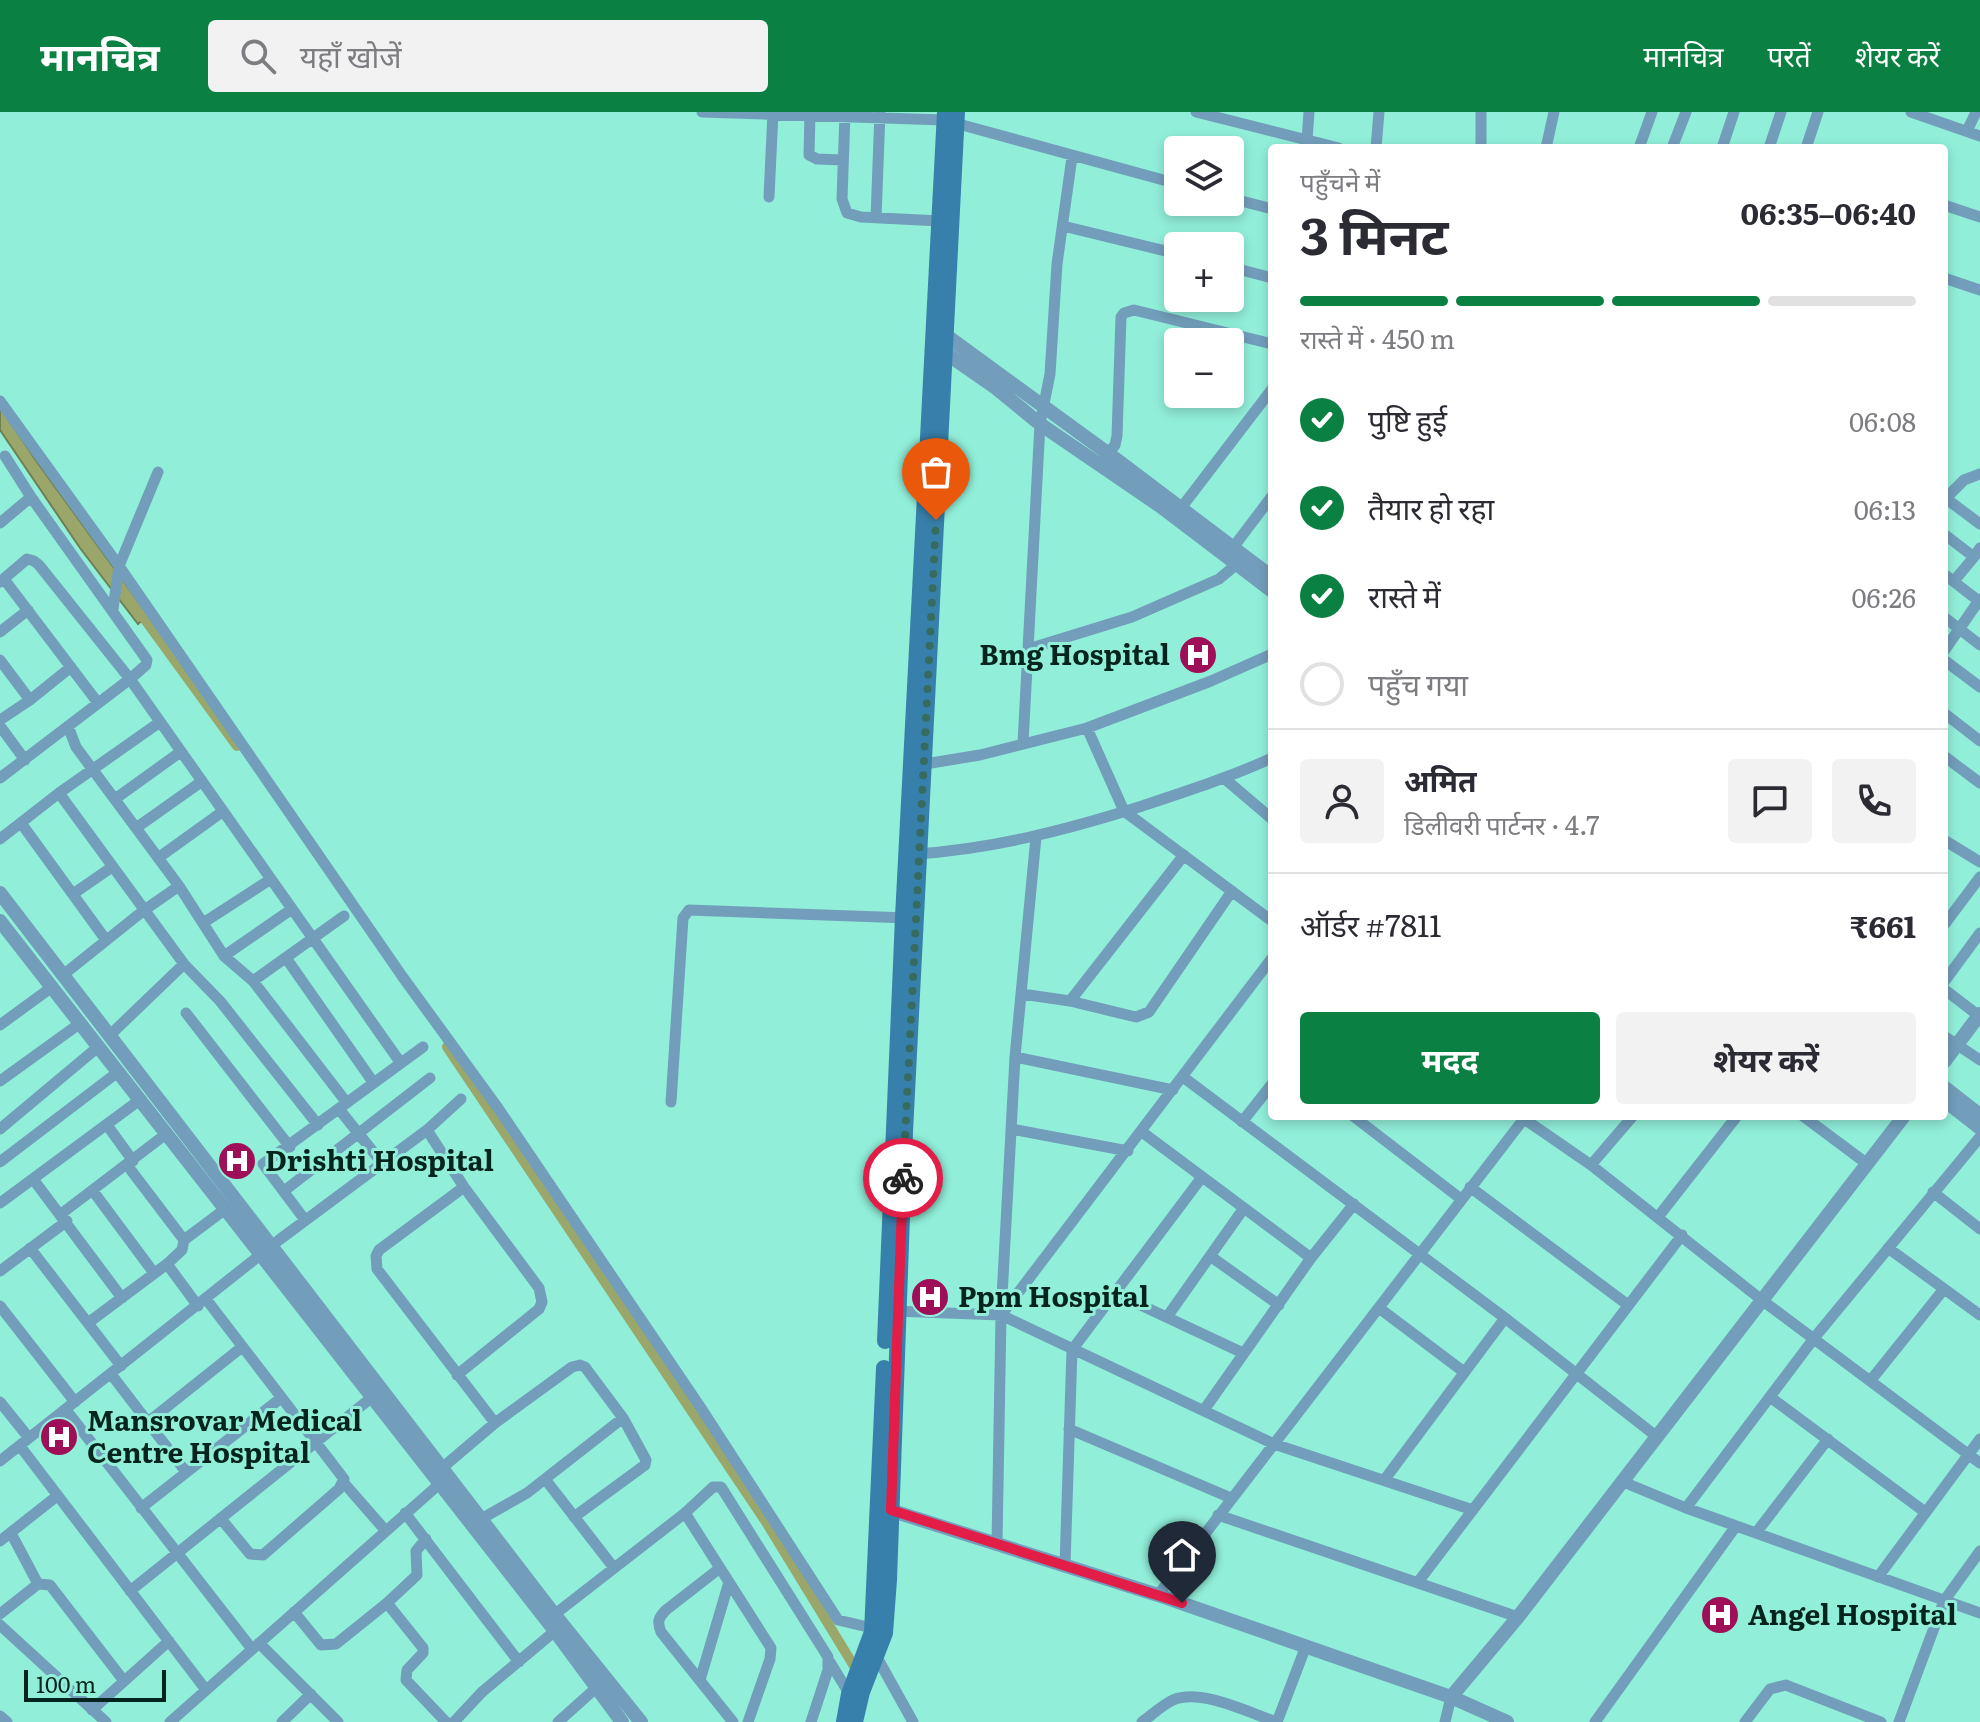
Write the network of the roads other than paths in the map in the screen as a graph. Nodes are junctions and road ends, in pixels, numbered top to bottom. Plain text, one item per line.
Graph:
1 (702, 112) edge
2 (719, 112) edge
3 (1196, 112) edge
4 (1309, 112) edge
5 (1379, 112) edge
6 (1481, 112) edge
7 (1554, 112) edge
8 (1652, 112) edge
9 (1686, 112) edge
10 (1734, 112) edge
11 (1781, 112) edge
12 (1818, 112) edge
13 (1911, 112) edge
14 (1976, 112) edge
15 (745, 113) edge
16 (773, 113) edge
17 (810, 114) edge
18 (845, 114) edge
19 (880, 115) edge
20 (951, 117) edge
21 (1243, 118) edge
22 (1967, 131) junction
23 (1980, 136) edge
24 (1307, 140) junction
25 (1323, 144) edge
26 (1376, 144) edge
27 (1481, 144) edge
28 (1547, 144) edge
29 (1640, 144) edge
30 (1674, 144) edge
31 (1723, 144) edge
32 (1770, 144) edge
33 (1807, 144) edge
34 (1072, 157) junction
35 (843, 160) junction
36 (1164, 180) edge
37 (769, 197) dead end
38 (1244, 202) edge
39 (1948, 206) edge
40 (1268, 208) edge
41 (1980, 217) edge
42 (876, 218) junction
43 (940, 221) junction
44 (1063, 226) junction
45 (1164, 251) edge
46 (1244, 271) edge
47 (1268, 277) edge
48 (1948, 279) edge
49 (1980, 290) edge
50 (939, 340) junction
51 (1268, 343) edge
52 (1268, 394) edge
53 (0, 401) edge
54 (1044, 406) junction
55 (1040, 424) junction
56 (2, 454) edge
57 (1105, 458) junction
58 (158, 472) dead end
59 (1980, 474) edge
60 (1948, 495) edge
61 (31, 497) junction
62 (1948, 500) edge
63 (1268, 502) edge
64 (1181, 508) junction
65 (0, 523) edge
66 (1980, 524) edge
67 (1948, 536) edge
68 (1977, 553) edge
69 (1233, 556) junction
70 (118, 570) junction
71 (1268, 575) edge
72 (1948, 577) edge
73 (2, 580) edge
74 (1954, 581) junction
75 (1268, 587) edge
76 (1980, 600) edge
77 (113, 609) junction
78 (28, 610) junction
79 (1948, 620) edge
80 (1959, 629) junction
81 (0, 632) edge
82 (1948, 645) edge
83 (1980, 645) edge
84 (1028, 649) junction
85 (1268, 656) edge
86 (0, 660) edge
87 (1948, 663) edge
88 (71, 667) junction
89 (130, 679) junction
90 (1980, 687) edge
91 (30, 700) junction
92 (98, 703) junction
93 (1948, 716) edge
94 (160, 722) junction
95 (0, 723) edge
96 (68, 726) junction
97 (1087, 728) junction
98 (1980, 741) edge
99 (1023, 743) junction
100 (179, 753) junction
101 (25, 760) junction
102 (1268, 760) edge
103 (1948, 762) edge
104 (917, 766) junction
105 (93, 770) junction
106 (0, 778) edge
107 (1225, 779) junction
108 (201, 782) junction
109 (1980, 783) edge
110 (59, 793) junction
111 (115, 799) junction
112 (1124, 811) junction
113 (222, 812) junction
114 (1268, 816) edge
115 (21, 823) junction
116 (136, 828) junction
117 (1036, 837) junction
118 (0, 839) edge
119 (1948, 842) edge
120 (913, 854) junction
121 (1184, 855) junction
122 (158, 858) junction
123 (1980, 862) edge
124 (112, 867) junction
125 (1980, 877) edge
126 (271, 879) junction
127 (179, 886) junction
128 (1232, 891) junction
129 (0, 893) edge
130 (73, 894) junction
131 (1948, 906) edge
132 (292, 909) junction
133 (143, 911) junction
134 (1954, 911) junction
135 (344, 916) dead end
136 (909, 918) junction
137 (1268, 918) edge
138 (1948, 919) edge
139 (0, 921) edge
140 (203, 923) junction
141 (1980, 933) edge
142 (106, 940) junction
143 (314, 940) junction
144 (224, 956) junction
145 (286, 958) junction
146 (1268, 963) edge
147 (184, 964) junction
148 (1948, 977) edge
149 (57, 981) junction
150 (253, 981) junction
151 (1948, 992) edge
152 (1022, 994) junction
153 (1070, 1001) junction
154 (186, 1013) dead end
155 (1979, 1015) edge
156 (2, 1020) edge
157 (79, 1024) junction
158 (109, 1036) junction
159 (1948, 1039) edge
160 (1959, 1046) junction
161 (98, 1047) junction
162 (423, 1047) dead end
163 (1015, 1057) junction
164 (1948, 1058) edge
165 (1980, 1060) edge
166 (400, 1062) junction
167 (118, 1072) junction
168 (1183, 1077) junction
169 (430, 1078) dead end
170 (0, 1081) edge
171 (373, 1082) junction
172 (1268, 1089) edge
173 (1173, 1090) junction
174 (1948, 1090) edge
175 (141, 1099) junction
176 (461, 1099) dead end
177 (671, 1102) dead end
178 (1948, 1103) edge
179 (343, 1106) junction
180 (1980, 1115) edge
181 (1358, 1120) edge
182 (1521, 1120) edge
183 (1527, 1120) edge
184 (1630, 1120) edge
185 (1734, 1120) edge
186 (1808, 1120) edge
187 (1901, 1120) edge
188 (1242, 1122) junction
189 (107, 1125) junction
190 (318, 1125) junction
191 (1980, 1128) edge
192 (0, 1129) edge
193 (1011, 1129) junction
194 (427, 1130) junction
195 (1142, 1132) junction
196 (358, 1133) junction
197 (166, 1134) junction
198 (1980, 1137) edge
199 (290, 1147) junction
200 (1128, 1151) junction
201 (0, 1162) edge
202 (130, 1163) junction
203 (382, 1163) junction
204 (1866, 1163) junction
205 (1591, 1165) junction
206 (1202, 1177) junction
207 (33, 1179) junction
208 (464, 1187) junction
209 (1470, 1187) junction
210 (93, 1191) junction
211 (284, 1191) junction
212 (1933, 1192) junction
213 (1461, 1199) junction
214 (0, 1203) edge
215 (1354, 1204) junction
216 (1244, 1208) junction
217 (224, 1210) junction
218 (64, 1217) junction
219 (1658, 1217) junction
220 (305, 1220) junction
221 (1980, 1229) edge
222 (1682, 1235) junction
223 (184, 1240) junction
224 (30, 1248) junction
225 (1888, 1248) junction
226 (265, 1251) junction
227 (1418, 1253) junction
228 (1210, 1256) junction
229 (1311, 1258) junction
230 (167, 1264) junction
231 (0, 1271) edge
232 (154, 1273) junction
233 (1944, 1289) junction
234 (1115, 1293) junction
235 (122, 1298) junction
236 (1763, 1301) junction
237 (202, 1302) junction
238 (1279, 1305) junction
239 (1628, 1305) junction
240 (0, 1306) edge
241 (1379, 1308) junction
242 (892, 1311) junction
243 (1001, 1315) junction
244 (1980, 1315) edge
245 (1167, 1317) junction
246 (1505, 1318) junction
247 (88, 1323) junction
248 (1815, 1337) junction
249 (242, 1347) junction
250 (1072, 1350) junction
251 (1243, 1353) junction
252 (121, 1366) junction
253 (1464, 1372) junction
254 (1576, 1373) junction
255 (111, 1374) junction
256 (457, 1375) junction
257 (1871, 1380) junction
258 (1770, 1397) junction
259 (281, 1398) junction
260 (371, 1398) junction
261 (0, 1402) edge
262 (70, 1406) junction
263 (1204, 1410) junction
264 (623, 1418) junction
265 (148, 1422) junction
266 (495, 1423) junction
267 (1069, 1429) junction
268 (1656, 1436) junction
269 (1828, 1439) junction
270 (1980, 1439) edge
271 (24, 1442) junction
272 (317, 1444) junction
273 (1274, 1444) junction
274 (1968, 1454) junction
275 (0, 1461) edge
276 (1980, 1463) edge
277 (186, 1472) junction
278 (443, 1476) junction
279 (545, 1479) junction
280 (1385, 1479) junction
281 (1621, 1481) junction
282 (344, 1483) junction
283 (57, 1496) junction
284 (1231, 1498) junction
285 (141, 1508) junction
286 (885, 1508) junction
287 (1686, 1508) junction
288 (1473, 1510) junction
289 (1925, 1512) junction
290 (405, 1513) junction
291 (685, 1513) junction
292 (1218, 1515) junction
293 (574, 1517) junction
294 (481, 1519) junction
295 (222, 1520) junction
296 (1736, 1526) junction
297 (385, 1530) junction
298 (11, 1533) junction
299 (1756, 1533) junction
300 (426, 1539) junction
301 (0, 1541) edge
302 (997, 1543) junction
303 (1980, 1551) edge
304 (178, 1555) junction
305 (1065, 1565) junction
306 (614, 1568) junction
307 (720, 1568) junction
308 (1878, 1577) junction
309 (729, 1582) junction
310 (1418, 1582) junction
311 (38, 1584) junction
312 (130, 1591) junction
313 (1158, 1595) junction
314 (1944, 1601) junction
315 (387, 1603) junction
316 (294, 1612) junction
317 (1980, 1613) edge
318 (0, 1614) edge
319 (1518, 1617) junction
320 (552, 1622) junction
321 (0, 1625) edge
322 (872, 1628) junction
323 (169, 1641) junction
324 (256, 1646) junction
325 (1306, 1646) junction
326 (868, 1657) junction
327 (519, 1662) junction
328 (829, 1662) junction
329 (700, 1680) junction
330 (124, 1681) junction
331 (596, 1688) junction
332 (206, 1690) junction
333 (855, 1693) junction
334 (311, 1694) junction
335 (1451, 1697) junction
336 (1238, 1709) junction
337 (92, 1710) junction
338 (106, 1722) edge
339 (170, 1722) edge
340 (282, 1722) edge
341 (338, 1722) edge
342 (446, 1722) edge
343 (454, 1722) edge
344 (558, 1722) edge
345 (622, 1722) edge
346 (641, 1722) edge
347 (733, 1722) edge
348 (748, 1722) edge
349 (811, 1722) edge
350 (844, 1722) edge
351 (855, 1722) edge
352 (913, 1722) edge
353 (1142, 1722) edge
354 (1235, 1722) edge
355 (1277, 1722) edge
356 (1445, 1722) edge
357 (1507, 1722) edge
358 (1595, 1722) edge
359 (1745, 1722) edge
360 (1881, 1722) edge
361 (1899, 1722) edge

1 - 2 street
2 - 15 street
3 - 21 street
4 - 24 street
5 - 26 street
6 - 27 street
7 - 28 street
8 - 29 street
9 - 30 street
10 - 31 street
11 - 32 street
12 - 33 street
13 - 22 street
14 - 22 street
15 - 16 street
16 - 17 street
16 - 37 street
17 - 18 street
17 - 35 street
18 - 19 street
18 - 35 street
19 - 20 street
19 - 42 street
20 - 34 street
20 - 43 main road
20 - 50 main road
21 - 24 street
22 - 23 street
24 - 25 street
34 - 36 street
34 - 44 street
35 - 42 street
38 - 40 street
39 - 41 street
42 - 43 street
43 - 50 main road
44 - 45 street
44 - 54 street
46 - 47 street
48 - 49 street
50 - 54 street
50 - 55 street
50 - 104 main road
51 - 57 street
52 - 64 street
53 - 70 street
54 - 55 street
54 - 57 street
55 - 57 street
55 - 84 street
56 - 61 street
57 - 64 street
57 - 69 street
58 - 70 street
59 - 60 street
61 - 65 street
61 - 77 street
62 - 66 street
63 - 69 street
64 - 69 street
67 - 68 street
68 - 74 street
69 - 71 street
69 - 75 street
69 - 84 street
70 - 77 street
70 - 322 street
72 - 74 street
73 - 78 street
73 - 89 street
74 - 76 street
76 - 80 street
77 - 89 street
78 - 81 street
78 - 88 street
79 - 80 street
80 - 82 street
80 - 83 street
84 - 99 street
85 - 97 street
86 - 91 street
87 - 90 street
88 - 91 street
88 - 92 street
89 - 92 street
89 - 94 street
91 - 95 street
92 - 96 street
93 - 98 street
94 - 100 street
94 - 105 street
95 - 101 street
96 - 101 street
96 - 105 street
97 - 99 street
97 - 112 street
99 - 104 street
100 - 108 street
100 - 111 street
101 - 106 street
102 - 107 street
103 - 109 street
104 - 120 main road
105 - 110 street
105 - 111 street
107 - 112 street
107 - 114 street
108 - 113 street
108 - 116 street
110 - 115 street
110 - 124 street
111 - 116 street
112 - 117 street
112 - 121 street
113 - 122 street
113 - 126 street
115 - 118 street
115 - 130 street
116 - 122 street
117 - 120 street
117 - 152 street
119 - 123 street
120 - 136 main road
121 - 128 street
121 - 153 street
122 - 127 street
124 - 130 street
124 - 133 street
125 - 134 street
126 - 132 street
126 - 140 street
127 - 133 street
127 - 140 street
128 - 137 street
128 - 153 street
129 - 149 street
130 - 142 street
131 - 134 street
132 - 143 street
132 - 144 street
133 - 142 street
133 - 147 street
134 - 138 street
135 - 143 street
136 - 177 street
136 - 242 main road
139 - 149 street
140 - 144 street
141 - 148 street
142 - 149 street
143 - 145 street
143 - 166 street
144 - 150 street
145 - 150 street
145 - 171 street
146 - 168 street
147 - 158 street
147 - 190 street
149 - 156 street
149 - 157 street
149 - 158 street
150 - 179 street
151 - 155 street
152 - 153 street
152 - 163 street
154 - 199 street
155 - 160 street
157 - 161 street
157 - 170 street
158 - 226 street
159 - 160 street
160 - 164 street
160 - 165 street
161 - 167 street
161 - 192 street
162 - 166 street
163 - 173 street
163 - 193 street
166 - 171 street
167 - 175 street
167 - 201 street
168 - 173 street
168 - 188 street
169 - 196 street
171 - 179 street
172 - 188 street
173 - 195 street
174 - 180 street
175 - 189 street
175 - 197 street
176 - 194 street
178 - 191 street
179 - 190 street
179 - 196 street
181 - 213 street
182 - 209 street
183 - 205 street
184 - 205 street
185 - 219 street
186 - 204 street
187 - 204 street
188 - 215 street
189 - 202 street
189 - 207 street
190 - 199 street
193 - 200 street
193 - 243 street
194 - 203 street
194 - 208 street
195 - 200 street
195 - 206 street
196 - 203 street
196 - 211 street
197 - 202 street
197 - 217 street
198 - 212 street
199 - 211 street
200 - 243 street
202 - 210 street
202 - 223 street
203 - 220 street
204 - 236 street
205 - 219 street
206 - 216 street
206 - 234 street
207 - 214 street
207 - 218 street
208 - 256 street
208 - 256 street
209 - 213 street
209 - 239 street
210 - 218 street
210 - 232 street
211 - 220 street
212 - 221 street
212 - 225 street
213 - 227 street
215 - 227 street
215 - 229 street
216 - 228 street
216 - 229 street
217 - 223 street
217 - 226 street
218 - 224 street
218 - 235 street
219 - 222 street
220 - 226 street
222 - 236 street
222 - 239 street
223 - 230 street
224 - 231 street
224 - 247 street
225 - 233 street
225 - 248 street
226 - 237 street
226 - 260 street
226 - 278 street
227 - 241 street
227 - 246 street
228 - 238 street
228 - 245 street
229 - 238 street
230 - 232 street
230 - 237 street
232 - 235 street
233 - 244 street
233 - 257 street
234 - 245 street
234 - 250 street
235 - 247 street
236 - 248 street
236 - 268 street
237 - 249 street
237 - 252 street
238 - 251 street
239 - 254 street
240 - 262 street
241 - 253 street
241 - 273 street
242 - 243 street
242 - 286 main road
243 - 250 street
243 - 302 street
245 - 251 street
246 - 253 street
246 - 254 street
247 - 252 street
248 - 257 street
248 - 258 street
249 - 259 street
249 - 265 street
250 - 263 street
250 - 267 street
251 - 263 street
252 - 255 street
253 - 280 street
254 - 268 street
254 - 288 street
255 - 262 street
255 - 265 street
256 - 266 street
257 - 274 street
258 - 269 street
258 - 287 street
259 - 272 street
259 - 277 street
260 - 272 street
260 - 278 street
261 - 271 street
262 - 271 street
262 - 285 street
263 - 273 street
264 - 266 street
264 - 279 street
264 - 293 street
265 - 277 street
266 - 278 street
267 - 284 street
267 - 305 street
268 - 281 street
269 - 289 street
269 - 299 street
270 - 274 street
271 - 275 street
271 - 283 street
272 - 282 street
272 - 295 street
273 - 280 street
273 - 284 street
274 - 276 street
274 - 289 street
277 - 285 street
278 - 290 street
278 - 294 street
278 - 320 street
279 - 293 street
279 - 294 street
280 - 288 street
281 - 287 street
281 - 319 street
282 - 295 street
282 - 297 street
283 - 298 street
283 - 312 street
284 - 292 street
285 - 304 street
286 - 302 street
286 - 322 main road
286 - 326 main road
287 - 296 street
288 - 310 street
289 - 308 street
290 - 297 street
290 - 300 street
291 - 306 street
291 - 307 street
291 - 328 street
292 - 310 street
292 - 313 street
293 - 306 street
294 - 320 street
295 - 304 street
296 - 299 street
296 - 358 street
297 - 316 street
298 - 301 street
298 - 311 street
299 - 308 street
300 - 315 street
300 - 327 street
302 - 305 street
303 - 314 street
304 - 312 street
304 - 324 street
305 - 313 street
306 - 320 street
307 - 309 street
307 - 329 street
308 - 314 street
309 - 329 street
309 - 348 street
310 - 319 street
311 - 318 street
311 - 330 street
312 - 323 street
313 - 325 street
314 - 317 street
314 - 361 street
315 - 316 street
315 - 342 street
316 - 324 street
319 - 335 street
320 - 327 street
320 - 331 street
320 - 346 street
321 - 337 street
322 - 326 main road
323 - 330 street
323 - 332 street
324 - 332 street
324 - 334 street
325 - 335 street
325 - 355 street
326 - 333 main road
326 - 352 street
327 - 343 street
328 - 333 street
328 - 349 street
329 - 347 street
330 - 337 street
331 - 344 street
331 - 345 street
332 - 339 street
333 - 350 main road
333 - 351 main road
334 - 340 street
334 - 341 street
335 - 356 street
335 - 357 street
336 - 353 street
336 - 354 street
336 - 355 street
337 - 338 street
359 - 360 street

